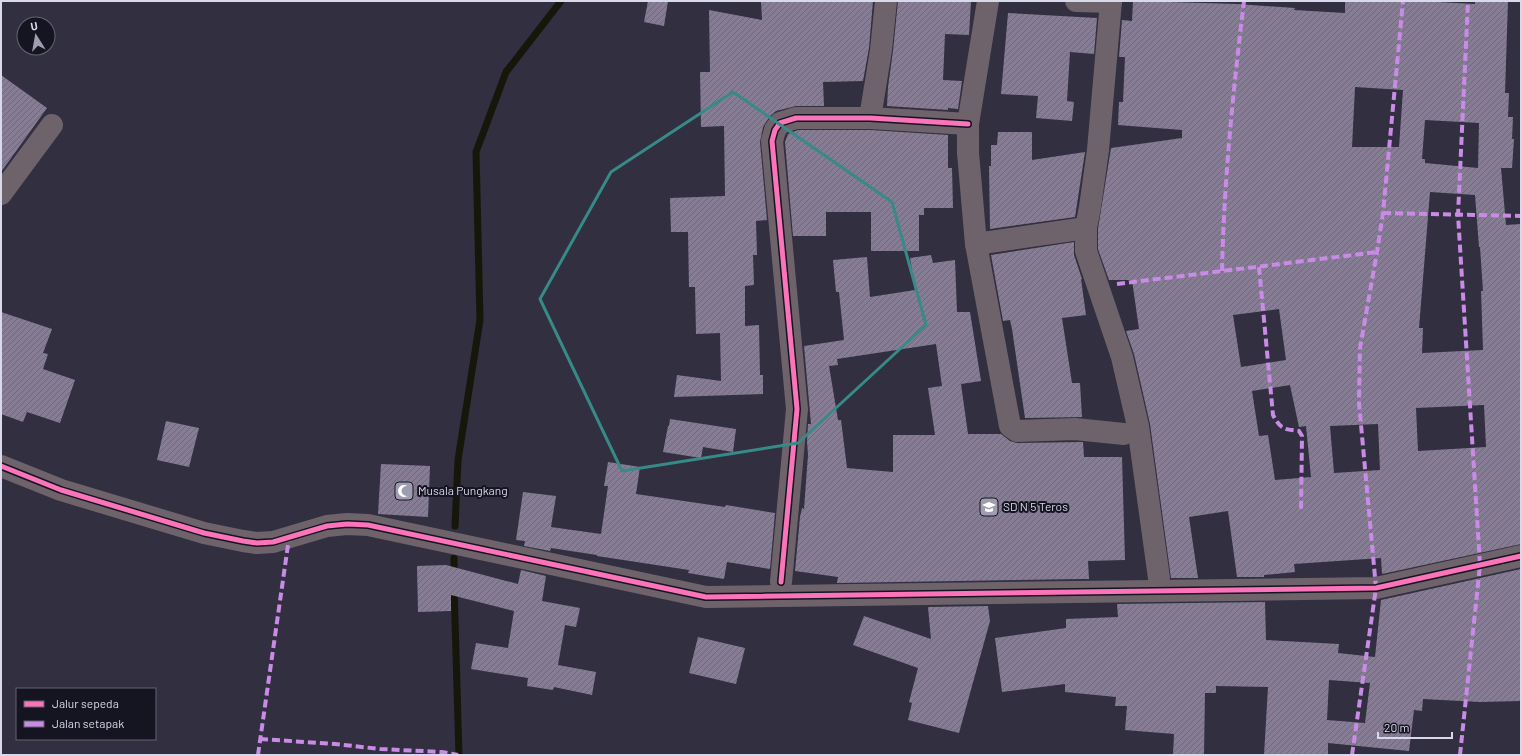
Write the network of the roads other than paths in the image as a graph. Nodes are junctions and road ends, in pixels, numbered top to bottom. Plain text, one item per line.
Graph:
1 (886, 1) edge
2 (988, 1) edge
3 (1076, 1) edge
4 (1111, 1) edge
5 (870, 118) junction
6 (968, 124) junction
7 (52, 125) dead end
8 (1, 194) edge
9 (1086, 228) junction
10 (976, 244) junction
11 (1124, 434) dead end
12 (1, 466) edge
13 (1521, 556) edge
14 (1159, 578) dead end
15 (781, 582) dead end

1 - 5 street
2 - 6 street
3 - 4 street
4 - 9 street
5 - 6 street
5 - 15 street
6 - 10 street
7 - 8 street
9 - 10 street
9 - 14 street
10 - 11 street
12 - 13 street

